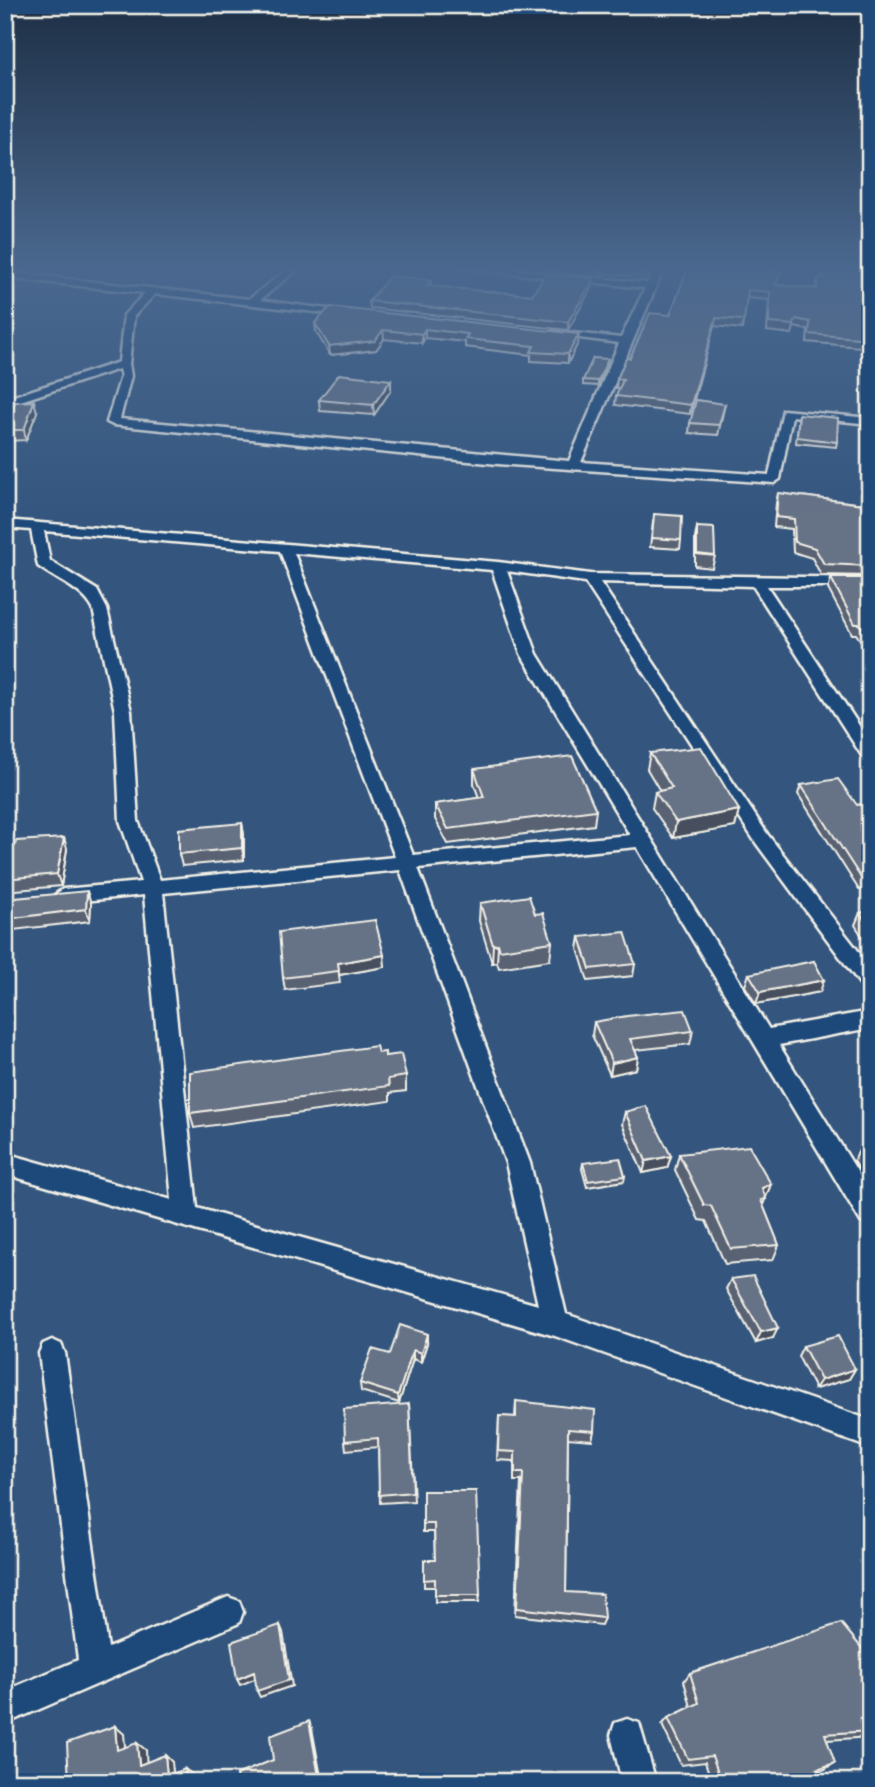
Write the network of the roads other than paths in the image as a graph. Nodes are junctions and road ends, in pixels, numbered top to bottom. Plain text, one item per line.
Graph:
1 (125, 351) edge
2 (621, 351) edge
3 (124, 364) junction
4 (5, 403) edge
5 (870, 421) edge
6 (574, 465) junction
7 (5, 524) edge
8 (37, 527) junction
9 (285, 548) junction
10 (498, 566) junction
11 (590, 579) junction
12 (757, 582) junction
13 (870, 582) edge
14 (870, 755) edge
15 (640, 840) junction
16 (407, 863) junction
17 (153, 888) junction
18 (46, 897) edge
19 (870, 982) edge
20 (870, 1019) edge
21 (765, 1040) junction
22 (5, 1163) edge
23 (870, 1214) edge
24 (186, 1218) junction
25 (555, 1324) junction
26 (52, 1353) dead end
27 (870, 1434) edge
28 (228, 1612) dead end
29 (95, 1669) junction
30 (5, 1707) edge
31 (626, 1734) dead end
32 (639, 1782) edge

1 - 3 street
2 - 6 street
3 - 4 street
3 - 6 street
5 - 6 street
7 - 8 street
8 - 9 street
8 - 17 street
9 - 10 street
9 - 16 street
10 - 11 street
10 - 15 street
11 - 12 street
11 - 19 street
12 - 13 street
12 - 14 street
15 - 16 street
15 - 21 street
16 - 17 street
16 - 25 street
17 - 18 street
17 - 24 street
20 - 21 street
21 - 23 street
22 - 24 street
24 - 25 street
25 - 27 street
26 - 29 street
28 - 29 street
29 - 30 street
31 - 32 street

